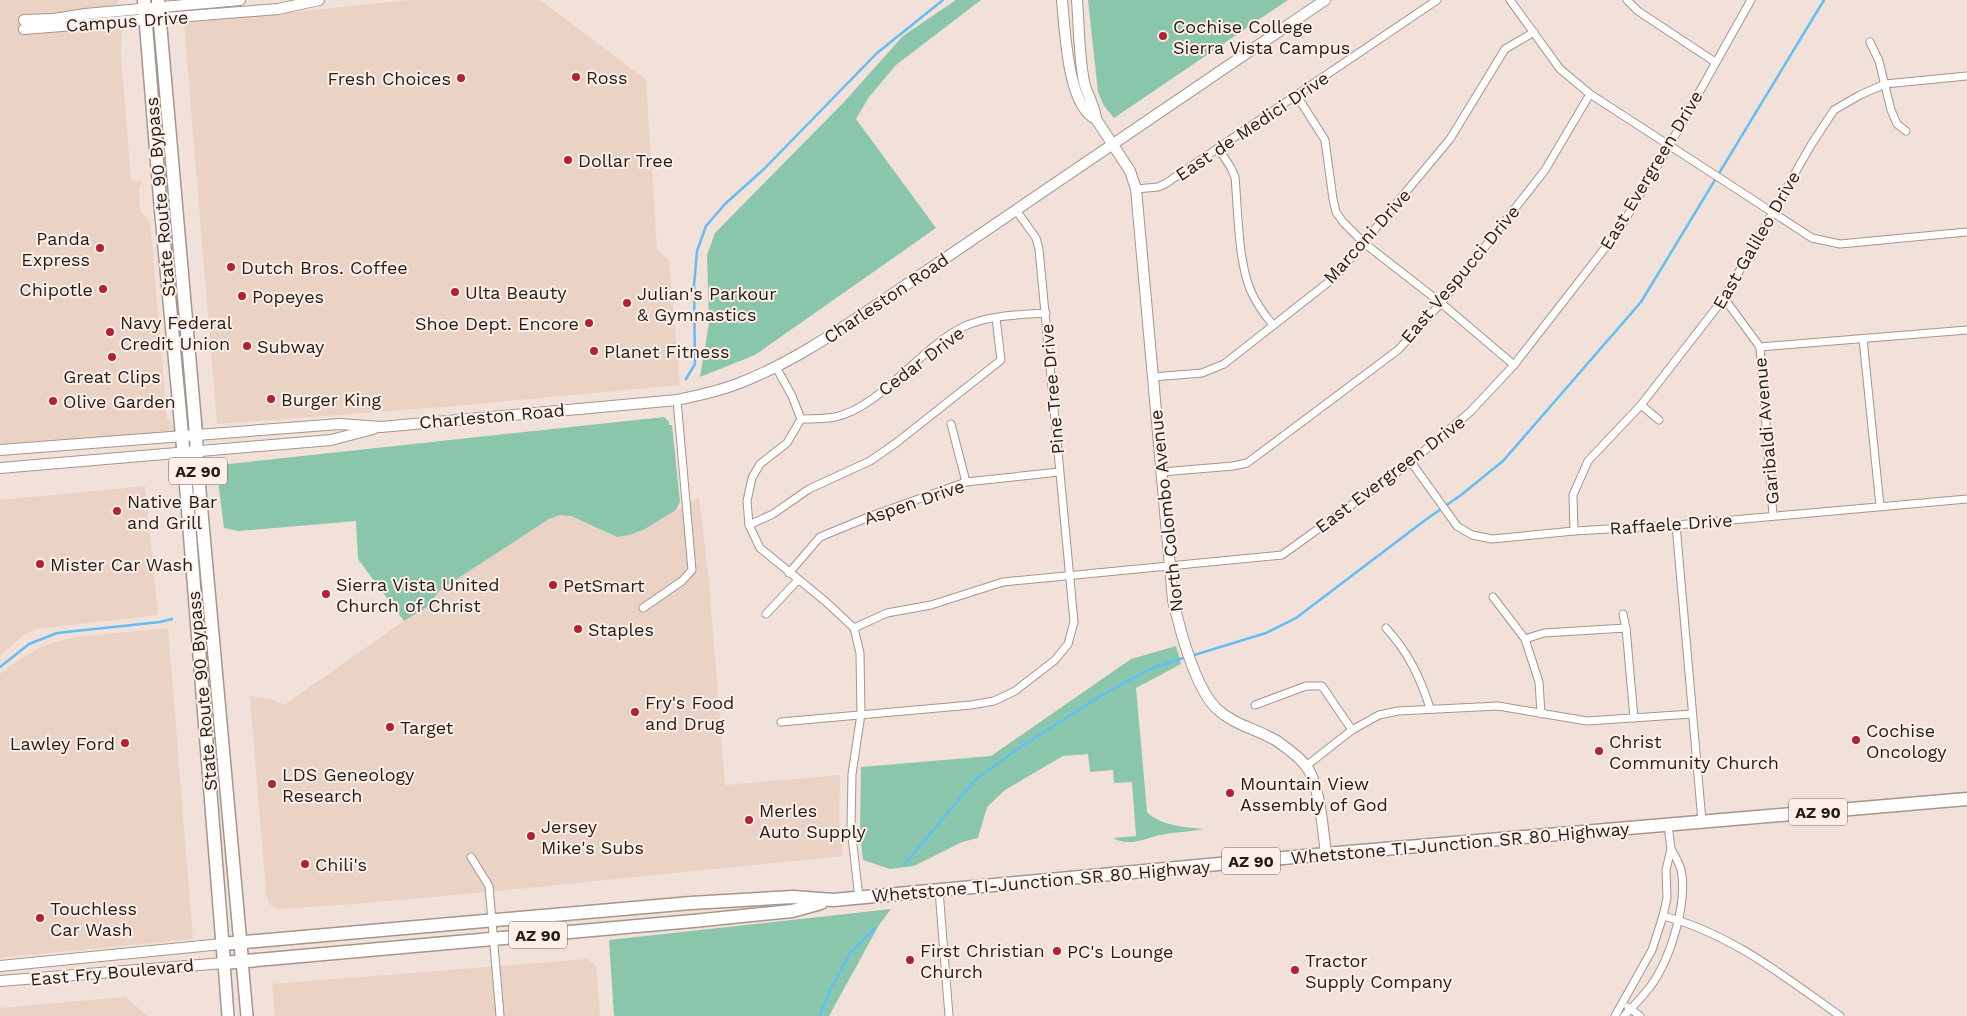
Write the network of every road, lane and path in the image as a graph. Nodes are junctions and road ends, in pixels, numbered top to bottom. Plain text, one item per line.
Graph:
1 (240, 0) edge
2 (319, 0) edge
3 (1062, 0) edge
4 (1077, 0) edge
5 (1325, 0) edge
6 (1437, 0) edge
7 (1510, 0) edge
8 (1627, 0) edge
9 (1751, 0) edge
10 (145, 9) edge
11 (159, 9) edge
12 (24, 25) dead end
13 (1534, 32) junction
14 (1870, 42) dead end
15 (1714, 62) junction
16 (1967, 76) edge
17 (1885, 84) junction
18 (1590, 94) junction
19 (1297, 96) junction
20 (1096, 119) junction
21 (1906, 131) dead end
22 (1112, 144) junction
23 (1669, 146) junction
24 (1219, 149) junction
25 (1136, 189) junction
26 (1016, 210) junction
27 (1773, 212) junction
28 (1967, 232) edge
29 (1364, 243) junction
30 (1724, 298) junction
31 (1441, 303) junction
32 (1046, 313) junction
33 (996, 318) junction
34 (1272, 325) junction
35 (1967, 330) edge
36 (1863, 339) junction
37 (1760, 346) junction
38 (1514, 364) junction
39 (776, 367) junction
40 (1153, 377) junction
41 (676, 400) junction
42 (1642, 405) junction
43 (801, 419) junction
44 (1659, 420) dead end
45 (951, 424) dead end
46 (381, 427) junction
47 (196, 434) junction
48 (182, 435) junction
49 (0, 450) edge
50 (196, 452) junction
51 (183, 453) junction
52 (1411, 462) junction
53 (0, 468) edge
54 (1059, 472) junction
55 (1162, 472) junction
56 (966, 482) junction
57 (1967, 498) edge
58 (1880, 506) junction
59 (1773, 516) junction
60 (749, 525) junction
61 (1676, 525) junction
62 (1574, 531) junction
63 (1170, 566) junction
64 (789, 573) junction
65 (1069, 575) junction
66 (798, 580) junction
67 (1493, 597) dead end
68 (643, 608) dead end
69 (766, 614) dead end
70 (1624, 614) dead end
71 (854, 628) junction
72 (1386, 628) dead end
73 (1626, 628) junction
74 (1525, 640) junction
75 (1255, 705) dead end
76 (1430, 708) junction
77 (861, 714) junction
78 (1541, 714) junction
79 (1692, 714) junction
80 (1634, 718) junction
81 (781, 722) dead end
82 (1352, 730) junction
83 (1306, 766) junction
84 (1967, 800) edge
85 (1702, 822) junction
86 (1668, 825) junction
87 (1671, 849) junction
88 (1326, 854) junction
89 (471, 857) dead end
90 (939, 890) junction
91 (859, 898) junction
92 (833, 900) junction
93 (1663, 916) junction
94 (1677, 920) junction
95 (492, 921) junction
96 (493, 939) junction
97 (241, 942) junction
98 (222, 944) junction
99 (242, 961) junction
100 (224, 963) junction
101 (0, 966) edge
102 (0, 981) edge
103 (1622, 1003) junction
104 (1630, 1009) junction
105 (228, 1016) edge
106 (247, 1016) edge
107 (500, 1016) edge
108 (949, 1016) edge
109 (1615, 1016) edge
110 (1624, 1016) edge
111 (1640, 1016) edge
112 (1840, 1016) edge

1 - 11 main road, Campus Drive
2 - 11 main road, Campus Drive
3 - 20 main road, North Colombo Avenue
4 - 20 main road, North Colombo Avenue
5 - 22 main road, Charleston Road
6 - 19 street, East de Medici Drive
7 - 13 street
8 - 15 street
9 - 15 street, East Evergreen Drive
10 - 11 main road, Campus Drive
10 - 12 main road, Campus Drive
10 - 48 highway, State Route 90 Bypass / AZ 90
11 - 47 highway, State Route 90 Bypass / AZ 90
13 - 18 street
13 - 29 street, Marconi Drive
14 - 17 street
15 - 23 street, East Evergreen Drive
16 - 17 street, East Galileo Drive
17 - 21 street
17 - 27 street, East Galileo Drive
18 - 23 street
18 - 31 street, East Vespucci Drive
19 - 24 street, East de Medici Drive
19 - 29 street
20 - 22 main road, North Colombo Avenue
22 - 25 main road, North Colombo Avenue
22 - 26 main road, Charleston Road
23 - 27 street
23 - 38 street, East Evergreen Drive
24 - 25 street, East de Medici Drive
24 - 34 street
25 - 40 main road, North Colombo Avenue
26 - 32 street, Pine Tree Drive
26 - 39 main road, Charleston Road
27 - 28 street
27 - 30 street, East Galileo Drive
29 - 31 street
29 - 34 street, Marconi Drive
30 - 37 street, Garibaldi Avenue
30 - 42 street, East Galileo Drive
31 - 38 street
31 - 55 street, East Vespucci Drive
32 - 33 street, Cedar Drive
32 - 54 street, Pine Tree Drive
33 - 43 street, Cedar Drive
33 - 60 street
34 - 40 street, Marconi Drive
35 - 36 street
36 - 37 street
36 - 58 street
37 - 59 street, Garibaldi Avenue
38 - 52 street, East Evergreen Drive
39 - 41 main road, Charleston Road
39 - 43 street
40 - 55 main road, North Colombo Avenue
41 - 46 main road, Charleston Road
41 - 68 street
42 - 44 street
42 - 62 street, East Galileo Drive
43 - 60 street
45 - 56 street
46 - 47 main road, Charleston Road
46 - 50 main road, Charleston Road
47 - 48 main road, Charleston Road
47 - 50 highway, State Route 90 Bypass / AZ 90
48 - 49 main road, Charleston Road
48 - 51 highway, State Route 90 Bypass / AZ 90
50 - 51 main road, Charleston Road
50 - 97 highway, State Route 90 Bypass / AZ 90
51 - 53 main road, Charleston Road
51 - 98 highway, State Route 90 Bypass / AZ 90
52 - 62 street, Raffaele Drive
52 - 63 street, East Evergreen Drive
54 - 56 street, Aspen Drive
54 - 65 street, Pine Tree Drive
55 - 63 main road, North Colombo Avenue
56 - 64 street, Aspen Drive
57 - 58 street, Raffaele Drive
58 - 59 street, Raffaele Drive
59 - 61 street, Raffaele Drive
60 - 64 street
61 - 62 street, Raffaele Drive
61 - 79 street
63 - 65 street, East Evergreen Drive
63 - 83 main road, North Colombo Avenue
64 - 66 street
65 - 71 street, East Evergreen Drive
65 - 77 street, Pine Tree Drive
66 - 69 street
66 - 71 street
67 - 74 street
70 - 73 street
71 - 77 street
72 - 76 street
73 - 74 street
73 - 80 street
74 - 78 street
75 - 82 street
76 - 78 street
76 - 82 street
77 - 81 street
77 - 91 street
78 - 80 street
79 - 80 street
79 - 85 street
82 - 83 street
83 - 88 main road, North Colombo Avenue
84 - 85 highway, Whetstone TI-Junction SR 80 Highway / AZ 90
85 - 86 highway, Whetstone TI-Junction SR 80 Highway / AZ 90
86 - 87 street
86 - 88 highway, Whetstone TI-Junction SR 80 Highway / AZ 90
87 - 93 street
87 - 94 street
88 - 90 highway, Whetstone TI-Junction SR 80 Highway / AZ 90
89 - 95 street
90 - 91 highway, Whetstone TI-Junction SR 80 Highway / AZ 90
90 - 108 street
91 - 92 highway, Whetstone TI-Junction SR 80 Highway / AZ 90
92 - 95 highway, Whetstone TI-Junction SR 80 Highway / AZ 90
92 - 96 highway, Whetstone TI-Junction SR 80 Highway / AZ 90
93 - 94 street
93 - 103 street
94 - 104 street
94 - 112 street
95 - 96 street
95 - 97 highway, Whetstone TI-Junction SR 80 Highway / AZ 90
96 - 99 highway, Whetstone TI-Junction SR 80 Highway / AZ 90
96 - 107 street
97 - 98 highway, Whetstone TI-Junction SR 80 Highway / AZ 90
97 - 99 highway, State Route 90 Bypass
98 - 100 highway, State Route 90 Bypass / AZ 90
98 - 101 main road, East Fry Boulevard
99 - 100 highway, Whetstone TI-Junction SR 80 Highway / AZ 90
99 - 106 main road
100 - 102 main road, East Fry Boulevard
100 - 105 main road
103 - 104 street
103 - 109 street
104 - 110 street
104 - 111 street

